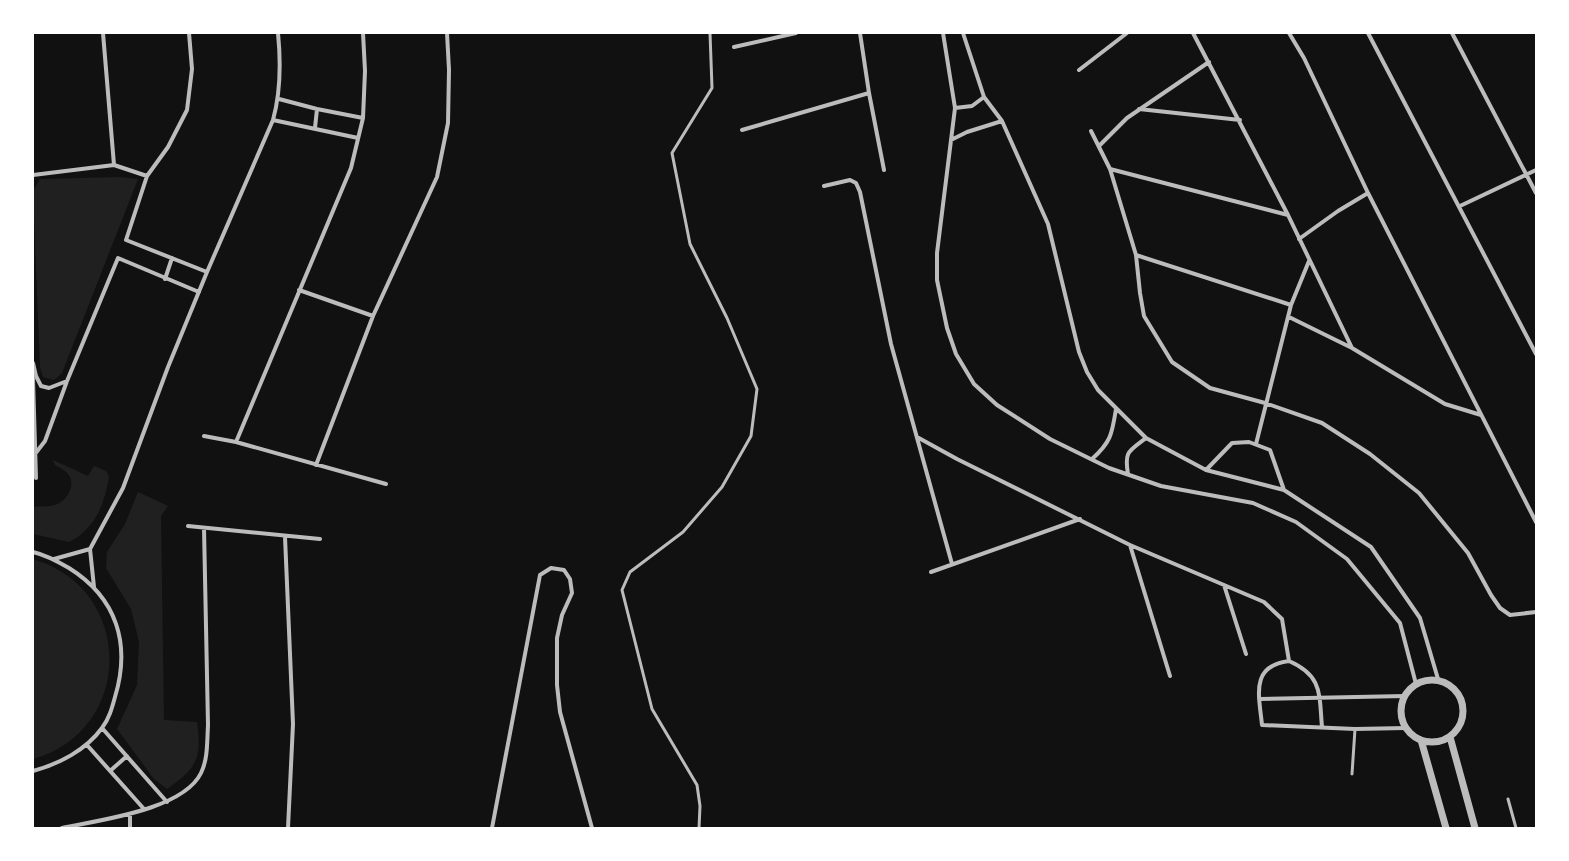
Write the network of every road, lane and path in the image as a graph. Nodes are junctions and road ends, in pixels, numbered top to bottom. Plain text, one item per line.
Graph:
1 (103, 33) edge
2 (189, 33) edge
3 (278, 33) edge
4 (363, 33) edge
5 (447, 33) edge
6 (710, 33) edge
7 (796, 33) edge
8 (860, 33) edge
9 (943, 33) edge
10 (963, 33) edge
11 (1127, 33) edge
12 (1193, 33) edge
13 (1290, 33) edge
14 (1368, 33) edge
15 (1452, 33) edge
16 (734, 47) dead end
17 (1209, 62) junction
18 (1079, 70) dead end
19 (869, 93) junction
20 (984, 97) junction
21 (279, 99) junction
22 (955, 108) junction
23 (317, 109) junction
24 (1139, 110) junction
25 (363, 118) junction
26 (273, 120) junction
27 (1240, 120) junction
28 (1002, 121) junction
29 (315, 128) junction
30 (742, 130) dead end
31 (1091, 131) dead end
32 (358, 138) junction
33 (951, 140) junction
34 (1099, 146) junction
35 (114, 165) junction
36 (1110, 169) junction
37 (884, 170) dead end
38 (1536, 170) edge
39 (33, 175) edge
40 (1526, 175) junction
41 (147, 176) junction
42 (824, 186) dead end
43 (1368, 193) junction
44 (1536, 193) edge
45 (1460, 206) junction
46 (1288, 215) junction
47 (1299, 240) junction
48 (1136, 255) junction
49 (172, 258) junction
50 (1309, 261) junction
51 (207, 272) junction
52 (165, 279) junction
53 (299, 290) junction
54 (199, 292) junction
55 (1291, 305) junction
56 (373, 316) junction
57 (1289, 317) junction
58 (1352, 348) junction
59 (1536, 354) edge
60 (33, 363) edge
61 (33, 379) edge
62 (67, 381) junction
63 (1265, 403) junction
64 (1116, 409) junction
65 (1482, 415) junction
66 (204, 436) dead end
67 (917, 437) junction
68 (1146, 438) junction
69 (236, 442) junction
70 (1256, 444) junction
71 (35, 454) junction
72 (1092, 460) junction
73 (316, 465) junction
74 (1206, 470) junction
75 (1128, 474) junction
76 (36, 478) dead end
77 (386, 484) dead end
78 (1284, 490) junction
79 (1080, 519) junction
80 (1536, 522) edge
81 (188, 526) dead end
82 (204, 528) junction
83 (285, 537) junction
84 (320, 539) dead end
85 (1130, 545) junction
86 (90, 549) junction
87 (33, 552) edge
88 (54, 559) junction
89 (952, 564) junction
90 (931, 572) dead end
91 (1224, 585) junction
92 (94, 587) junction
93 (1536, 612) edge
94 (1246, 654) dead end
95 (1289, 661) junction
96 (1170, 676) dead end
97 (1438, 680) junction
98 (1416, 684) junction
99 (1405, 696) junction
100 (1319, 698) junction
101 (1260, 699) junction
102 (1322, 727) junction
103 (102, 728) junction
104 (1406, 728) junction
105 (1355, 729) junction
106 (1450, 737) junction
107 (1421, 740) junction
108 (87, 745) junction
109 (127, 756) junction
110 (33, 771) edge
111 (110, 771) junction
112 (1352, 774) dead end
113 (1508, 799) dead end
114 (167, 802) junction
115 (144, 809) junction
116 (130, 814) junction
117 (62, 828) edge
118 (130, 828) edge
119 (288, 828) edge
120 (492, 828) edge
121 (592, 828) edge
122 (699, 828) edge
123 (1446, 828) edge
124 (1475, 828) edge
125 (1516, 828) edge

1 - 35 street
2 - 41 street
3 - 21 street
4 - 25 street
5 - 56 street
6 - 122 lane
7 - 16 street
8 - 19 street
9 - 22 street
10 - 20 street
11 - 18 street
12 - 17 street
13 - 43 street
14 - 45 street
15 - 40 street
17 - 24 street
17 - 27 street
19 - 30 street
19 - 37 street
20 - 22 street
20 - 28 street
21 - 23 street
21 - 26 street
22 - 33 street
23 - 25 street
23 - 29 street
24 - 27 street
24 - 34 street
25 - 32 street
26 - 29 street
26 - 51 street
27 - 46 street
28 - 33 street
28 - 64 street
29 - 32 street
31 - 34 street
32 - 53 street
33 - 72 street
34 - 36 street
35 - 39 street
35 - 41 street
36 - 46 street
36 - 48 street
38 - 40 street
40 - 44 street
40 - 45 street
41 - 49 street
42 - 67 street
43 - 47 street
43 - 65 street
45 - 59 street
46 - 47 street
47 - 50 street
48 - 55 street
48 - 63 street
49 - 51 street
49 - 52 street
50 - 55 street
50 - 58 street
51 - 54 street
52 - 54 street
52 - 62 street
53 - 56 street
53 - 69 street
54 - 86 street
55 - 57 street
56 - 73 street
57 - 58 street
57 - 63 street
58 - 65 street
60 - 62 street
61 - 71 street
62 - 71 street
63 - 70 street
63 - 93 street
64 - 68 street
64 - 72 street
65 - 80 street
66 - 69 street
67 - 79 street
67 - 89 street
68 - 74 street
68 - 75 street
69 - 73 street
70 - 74 street
70 - 78 street
71 - 76 street
72 - 75 street
73 - 77 street
74 - 78 street
75 - 98 street
78 - 97 street
79 - 85 street
79 - 89 street
81 - 82 street
82 - 83 street
82 - 114 street
83 - 84 street
83 - 119 street
85 - 91 street
85 - 96 street
86 - 88 street
86 - 92 street
87 - 88 street
88 - 92 street
89 - 90 street
91 - 94 street
91 - 95 street
92 - 103 street
95 - 100 street
95 - 101 street
97 - 98 street
97 - 106 street
98 - 99 street
99 - 100 street
99 - 104 street
100 - 101 street
100 - 102 street
101 - 102 street
102 - 105 street
103 - 108 street
103 - 109 street
104 - 105 street
104 - 107 street
105 - 112 lane
106 - 107 street
106 - 124 street
107 - 123 street
108 - 110 street
108 - 111 street
109 - 111 street
109 - 114 street
111 - 115 street
113 - 125 lane
114 - 115 street
115 - 116 street
116 - 117 street
116 - 118 street
120 - 121 street

